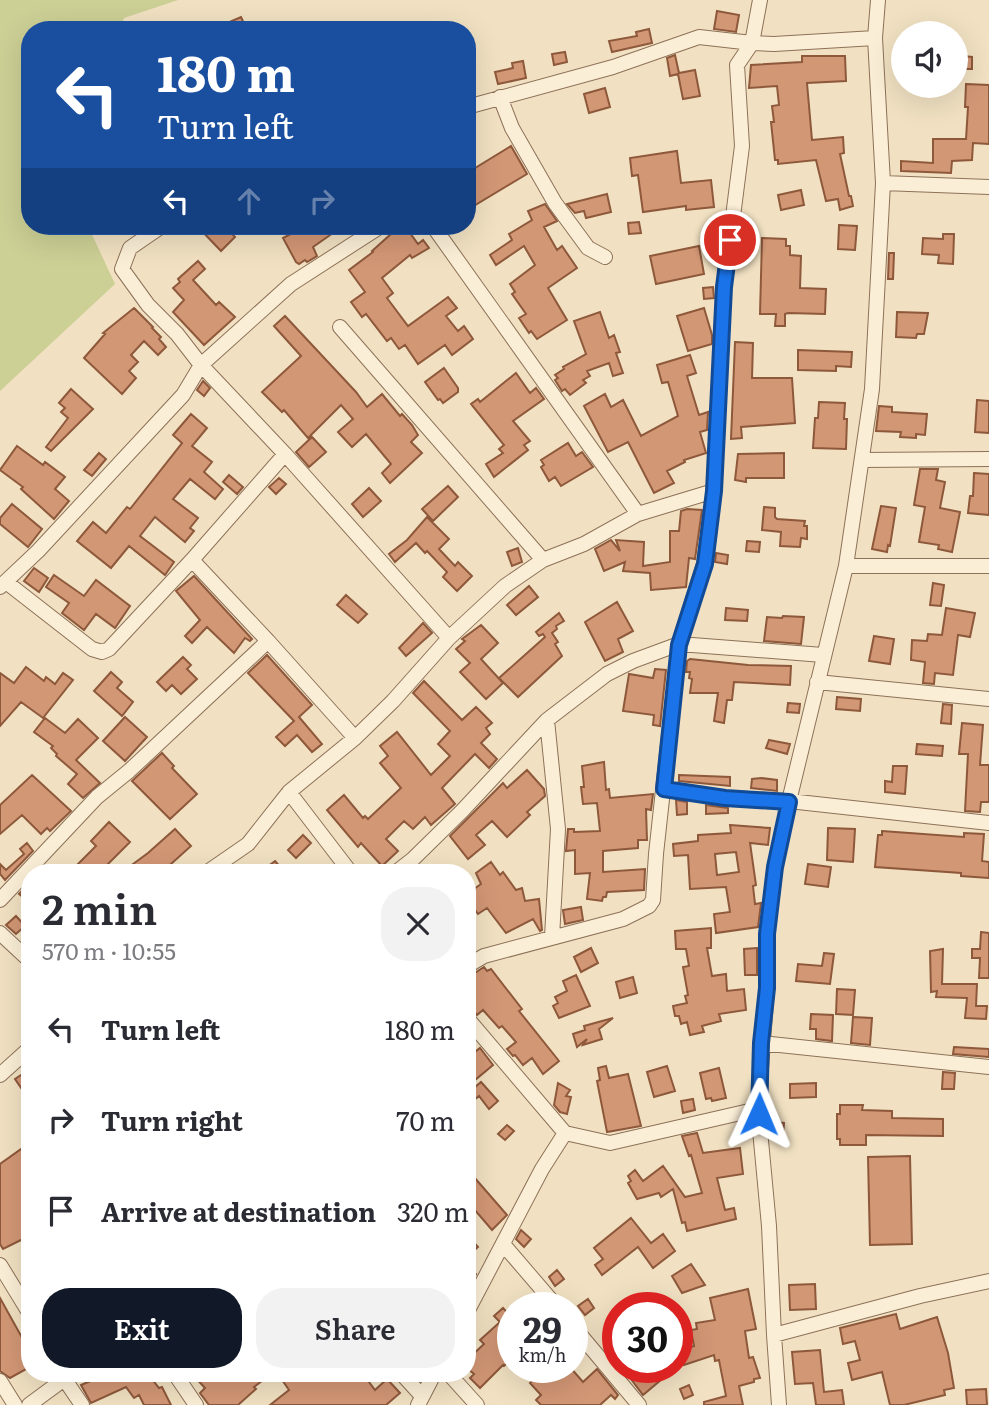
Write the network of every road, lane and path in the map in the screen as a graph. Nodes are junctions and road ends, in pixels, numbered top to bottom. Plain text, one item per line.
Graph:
1 (760, 0) edge
2 (878, 0) edge
3 (875, 38) junction
4 (752, 43) junction
5 (500, 97) junction
6 (476, 104) edge
7 (883, 183) junction
8 (989, 187) edge
9 (149, 235) edge
10 (367, 235) edge
11 (439, 235) edge
12 (605, 257) dead end
13 (340, 327) dead end
14 (201, 365) junction
15 (285, 454) junction
16 (989, 459) edge
17 (862, 460) junction
18 (714, 491) junction
19 (638, 514) junction
20 (192, 560) junction
21 (543, 560) junction
22 (846, 566) junction
23 (989, 566) edge
24 (3, 584) edge
25 (449, 638) junction
26 (268, 641) junction
27 (679, 645) junction
28 (823, 655) junction
29 (817, 682) junction
30 (989, 699) edge
31 (547, 720) junction
32 (355, 738) junction
33 (664, 789) junction
34 (289, 792) junction
35 (789, 802) junction
36 (989, 823) edge
37 (34, 864) edge
38 (219, 864) edge
39 (344, 864) edge
40 (407, 864) edge
41 (21, 878) edge
42 (0, 900) edge
43 (0, 933) edge
44 (552, 937) junction
45 (21, 953) edge
46 (476, 960) edge
47 (476, 1029) edge
48 (761, 1043) junction
49 (21, 1056) edge
50 (989, 1067) edge
51 (0, 1075) edge
52 (758, 1109) junction
53 (565, 1133) junction
54 (503, 1244) junction
55 (0, 1265) edge
56 (989, 1281) edge
57 (544, 1292) edge
58 (476, 1295) edge
59 (21, 1299) edge
60 (774, 1335) junction
61 (588, 1344) edge
62 (0, 1381) edge
63 (58, 1382) edge
64 (69, 1382) edge
65 (180, 1382) edge
66 (408, 1382) edge
67 (430, 1382) edge
68 (456, 1382) edge
69 (420, 1400) edge
70 (15, 1405) edge
71 (29, 1405) edge
72 (82, 1405) edge
73 (196, 1405) edge
74 (477, 1405) edge
75 (639, 1405) edge
76 (779, 1405) edge

1 - 4 street
2 - 3 street
3 - 4 street
3 - 7 street
4 - 5 street
4 - 18 street
5 - 6 street
5 - 12 street
7 - 8 street
7 - 17 street
9 - 14 street
10 - 14 street
11 - 19 street
13 - 21 street
14 - 15 street
14 - 24 street
15 - 20 street
15 - 25 street
16 - 17 street
17 - 22 street
18 - 19 street
18 - 27 street
19 - 21 street
20 - 24 street
20 - 26 street
21 - 25 street
22 - 23 street
22 - 28 street
25 - 32 street
26 - 32 street
26 - 37 street
27 - 28 street
27 - 31 street
27 - 33 street
28 - 29 street
29 - 30 street
29 - 35 street
31 - 40 street
31 - 44 street
32 - 34 street
33 - 35 street
33 - 44 street
34 - 38 street
34 - 39 street
35 - 36 street
35 - 48 street
41 - 42 street
43 - 45 street
44 - 46 street
47 - 53 street
48 - 50 street
48 - 52 street
49 - 51 street
52 - 53 street
52 - 60 street
53 - 54 street
54 - 57 street
54 - 58 street
55 - 59 street
56 - 60 street
60 - 76 street
61 - 75 street
62 - 70 street
63 - 71 street
64 - 72 street
65 - 73 street
66 - 69 street
67 - 69 street
68 - 74 street

